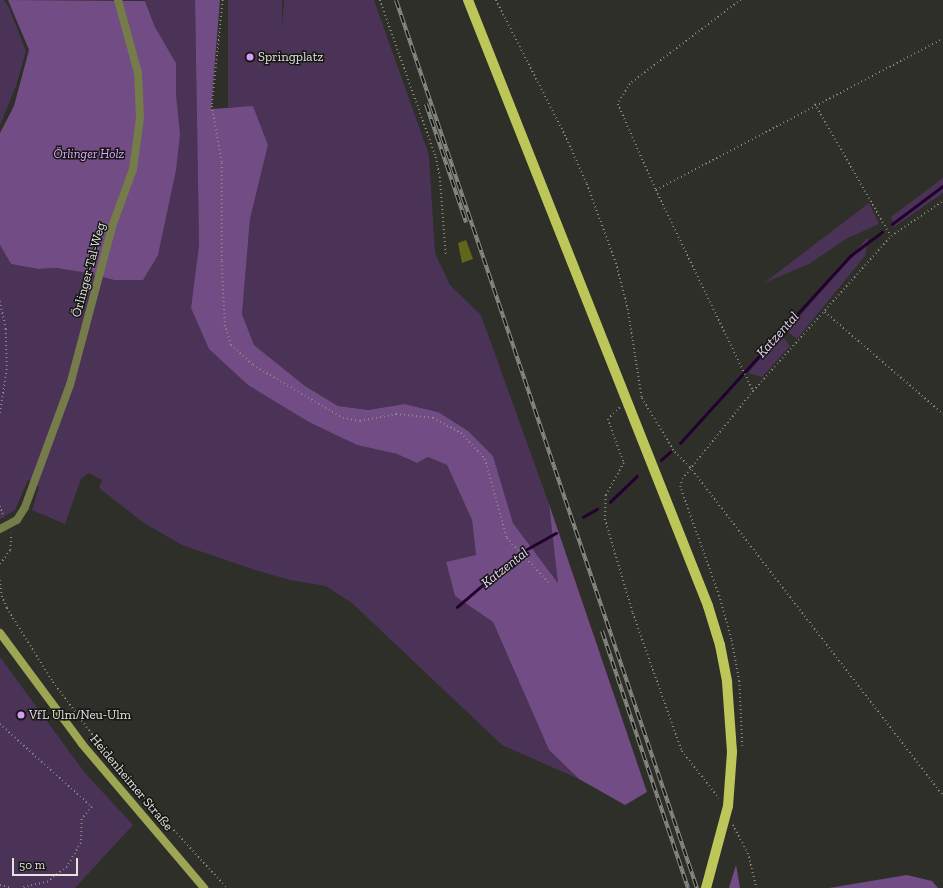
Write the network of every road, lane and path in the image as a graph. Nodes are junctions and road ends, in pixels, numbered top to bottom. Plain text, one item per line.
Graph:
1 (118, 0) edge
2 (223, 0) edge
3 (380, 0) edge
4 (468, 0) edge
5 (496, 0) edge
6 (741, 0) edge
7 (943, 39) edge
8 (814, 104) junction
9 (656, 190) junction
10 (943, 201) edge
11 (891, 236) junction
12 (446, 255) dead end
13 (0, 301) edge
14 (825, 312) junction
15 (753, 391) junction
16 (627, 405) junction
17 (943, 414) edge
18 (0, 415) edge
19 (690, 467) junction
20 (680, 487) dead end
21 (0, 506) edge
22 (4, 528) edge
23 (0, 564) edge
24 (0, 580) edge
25 (550, 584) dead end
26 (0, 633) edge
27 (0, 724) edge
28 (943, 795) edge
29 (720, 800) dead end
30 (730, 820) dead end
31 (0, 885) edge
32 (11, 888) edge
33 (22, 888) edge
34 (204, 888) edge
35 (227, 888) edge
36 (706, 888) edge
37 (757, 888) edge

1 - 22 street, Örlinger-Tal-Weg
2 - 25 path
3 - 12 path
4 - 16 main road
5 - 19 path
6 - 9 path
7 - 8 path
8 - 9 path
8 - 11 path
9 - 15 path
10 - 11 path
11 - 14 path
13 - 18 path
14 - 15 path
14 - 17 path
15 - 19 path
16 - 29 path
16 - 36 main road
19 - 20 path
19 - 28 path
21 - 22 path
22 - 23 path
24 - 35 path
26 - 34 main road, Heidenheimer Straße
27 - 33 path
30 - 37 path
31 - 32 path

